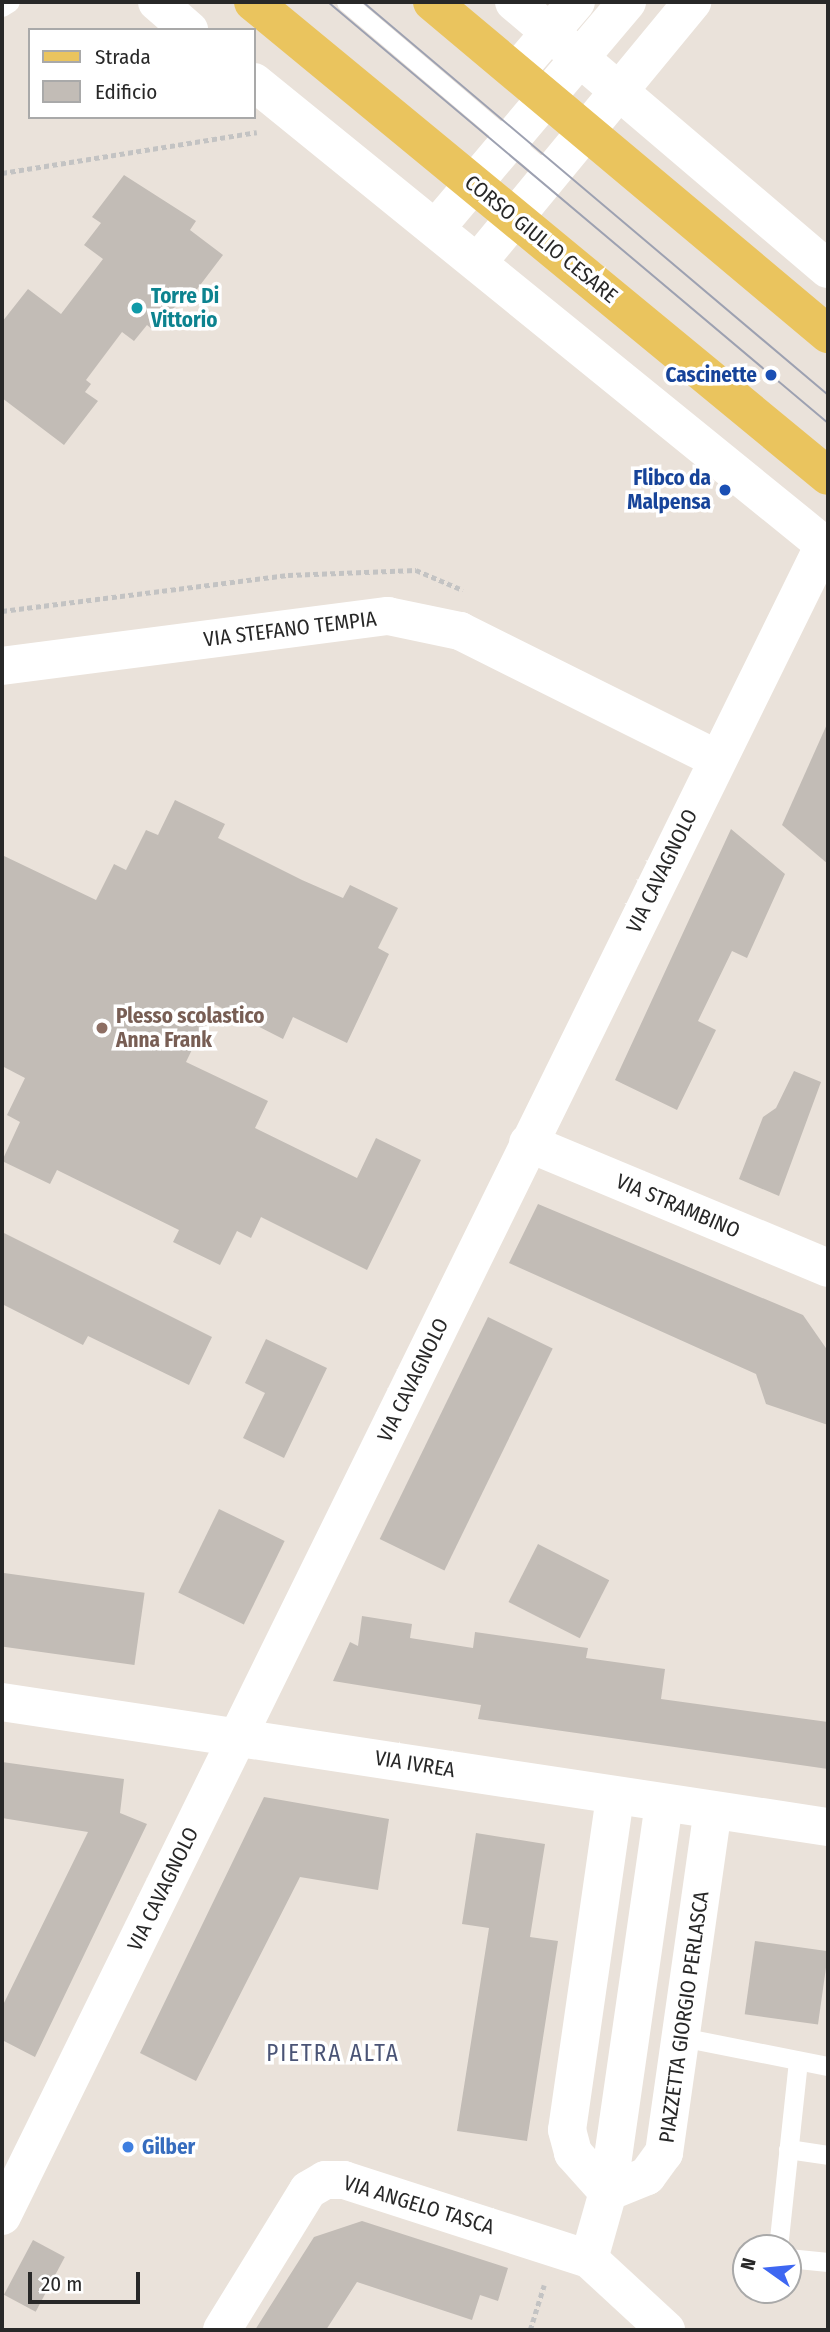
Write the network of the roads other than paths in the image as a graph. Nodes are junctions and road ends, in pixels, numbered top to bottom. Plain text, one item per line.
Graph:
1 (10, 2) edge
2 (157, 2) edge
3 (253, 2) edge
4 (346, 2) edge
5 (432, 2) edge
6 (514, 2) edge
7 (576, 2) edge
8 (627, 2) edge
9 (692, 2) edge
10 (2, 6) edge
11 (187, 28) edge
12 (549, 34) junction
13 (580, 60) junction
14 (516, 72) junction
15 (256, 84) edge
16 (619, 93) junction
17 (548, 99) junction
18 (586, 132) junction
19 (510, 141) junction
20 (550, 175) junction
21 (473, 184) junction
22 (514, 217) junction
23 (436, 228) junction
24 (478, 262) junction
25 (828, 269) edge
26 (828, 334) edge
27 (828, 476) edge
28 (826, 546) edge
29 (2, 666) edge
30 (717, 759) junction
31 (528, 1143) junction
32 (828, 1268) edge
33 (2, 1702) edge
34 (238, 1735) junction
35 (615, 1797) junction
36 (664, 1803) junction
37 (713, 1810) junction
38 (828, 1827) edge
39 (681, 2037) junction
40 (798, 2062) junction
41 (828, 2066) edge
42 (788, 2149) junction
43 (828, 2155) edge
44 (608, 2192) junction
45 (2, 2216) edge
46 (779, 2234) edge
47 (572, 2253) junction
48 (802, 2259) edge
49 (828, 2262) edge
50 (222, 2330) edge
51 (666, 2330) edge

1 - 10 lane
2 - 11 street
3 - 21 main road, CORSO GIULIO CESARE
4 - 19 lane
5 - 14 main road
6 - 12 street
7 - 12 street
8 - 13 street
9 - 16 street
12 - 13 street
12 - 14 street
13 - 16 street
13 - 17 street
14 - 17 main road
15 - 23 street
16 - 18 street
16 - 25 street
17 - 18 main road
17 - 19 street
18 - 20 street
18 - 26 main road
19 - 20 lane
19 - 21 street
20 - 22 street
21 - 22 main road, CORSO GIULIO CESARE
21 - 23 street
22 - 24 street
22 - 27 main road, CORSO GIULIO CESARE
23 - 24 street
24 - 28 street
28 - 30 street, VIA CAVAGNOLO
29 - 30 street, VIA STEFANO TEMPIA
30 - 31 street, VIA CAVAGNOLO
31 - 32 street, VIA STRAMBINO
31 - 34 street, VIA CAVAGNOLO
33 - 34 street, VIA IVREA
34 - 35 street, VIA IVREA
34 - 45 street, VIA CAVAGNOLO
35 - 36 street, VIA IVREA
35 - 44 street
36 - 37 street, VIA IVREA
36 - 44 street
37 - 38 street, VIA IVREA
37 - 39 street, PIAZZETTA GIORGIO PERLASCA
39 - 40 lane
39 - 44 street, PIAZZETTA GIORGIO PERLASCA
40 - 41 lane
40 - 42 lane
42 - 43 lane
42 - 46 lane
44 - 47 street
47 - 50 street, VIA ANGELO TASCA
47 - 51 street, VIA ANGELO TASCA
48 - 49 lane

